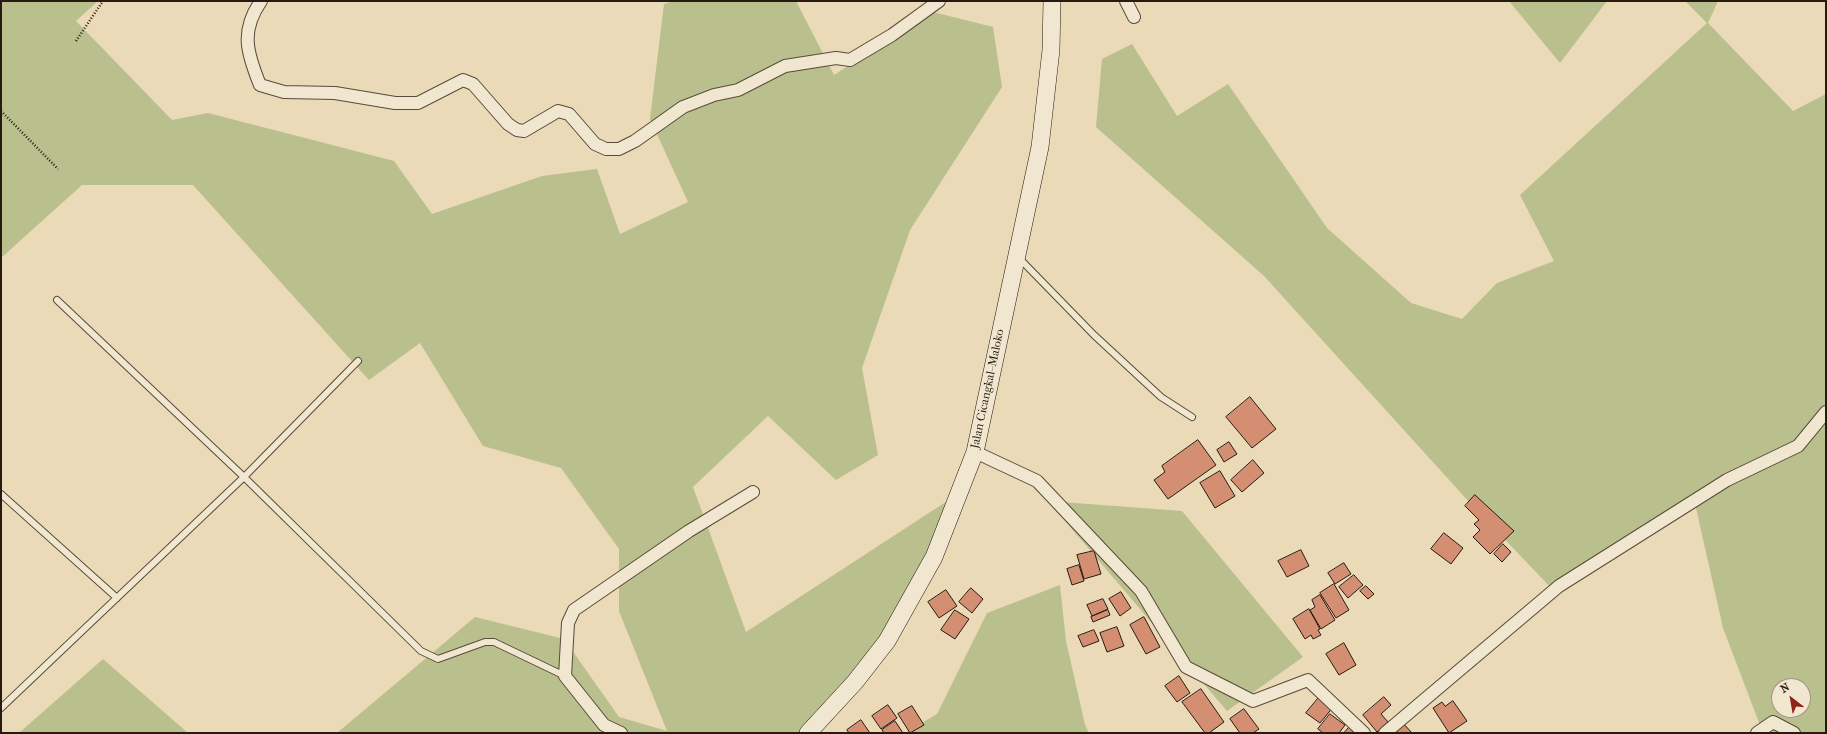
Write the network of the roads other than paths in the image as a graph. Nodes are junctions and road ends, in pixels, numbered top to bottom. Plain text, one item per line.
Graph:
1 (261, 1) edge
2 (939, 1) edge
3 (1052, 1) edge
4 (1126, 1) edge
5 (1134, 17) dead end
6 (1017, 256) junction
7 (57, 300) dead end
8 (358, 361) dead end
9 (1826, 412) edge
10 (1192, 417) dead end
11 (975, 452) junction
12 (244, 477) junction
13 (753, 492) dead end
14 (1, 494) edge
15 (117, 598) junction
16 (565, 676) junction
17 (1, 708) edge
18 (621, 733) edge
19 (808, 733) edge
20 (1364, 733) edge
21 (1385, 733) edge
22 (1757, 733) edge
23 (1794, 733) edge

1 - 2 street
3 - 6 street, Jalan Cicangkal–Maloko
4 - 5 street
6 - 10 lane
6 - 11 street, Jalan Cicangkal–Maloko
7 - 12 lane
8 - 12 lane
9 - 21 street
11 - 19 street, Jalan Cicangkal–Maloko
11 - 20 street
12 - 15 lane
12 - 16 lane
13 - 16 street
14 - 15 lane
15 - 17 lane
16 - 18 street
22 - 23 street

